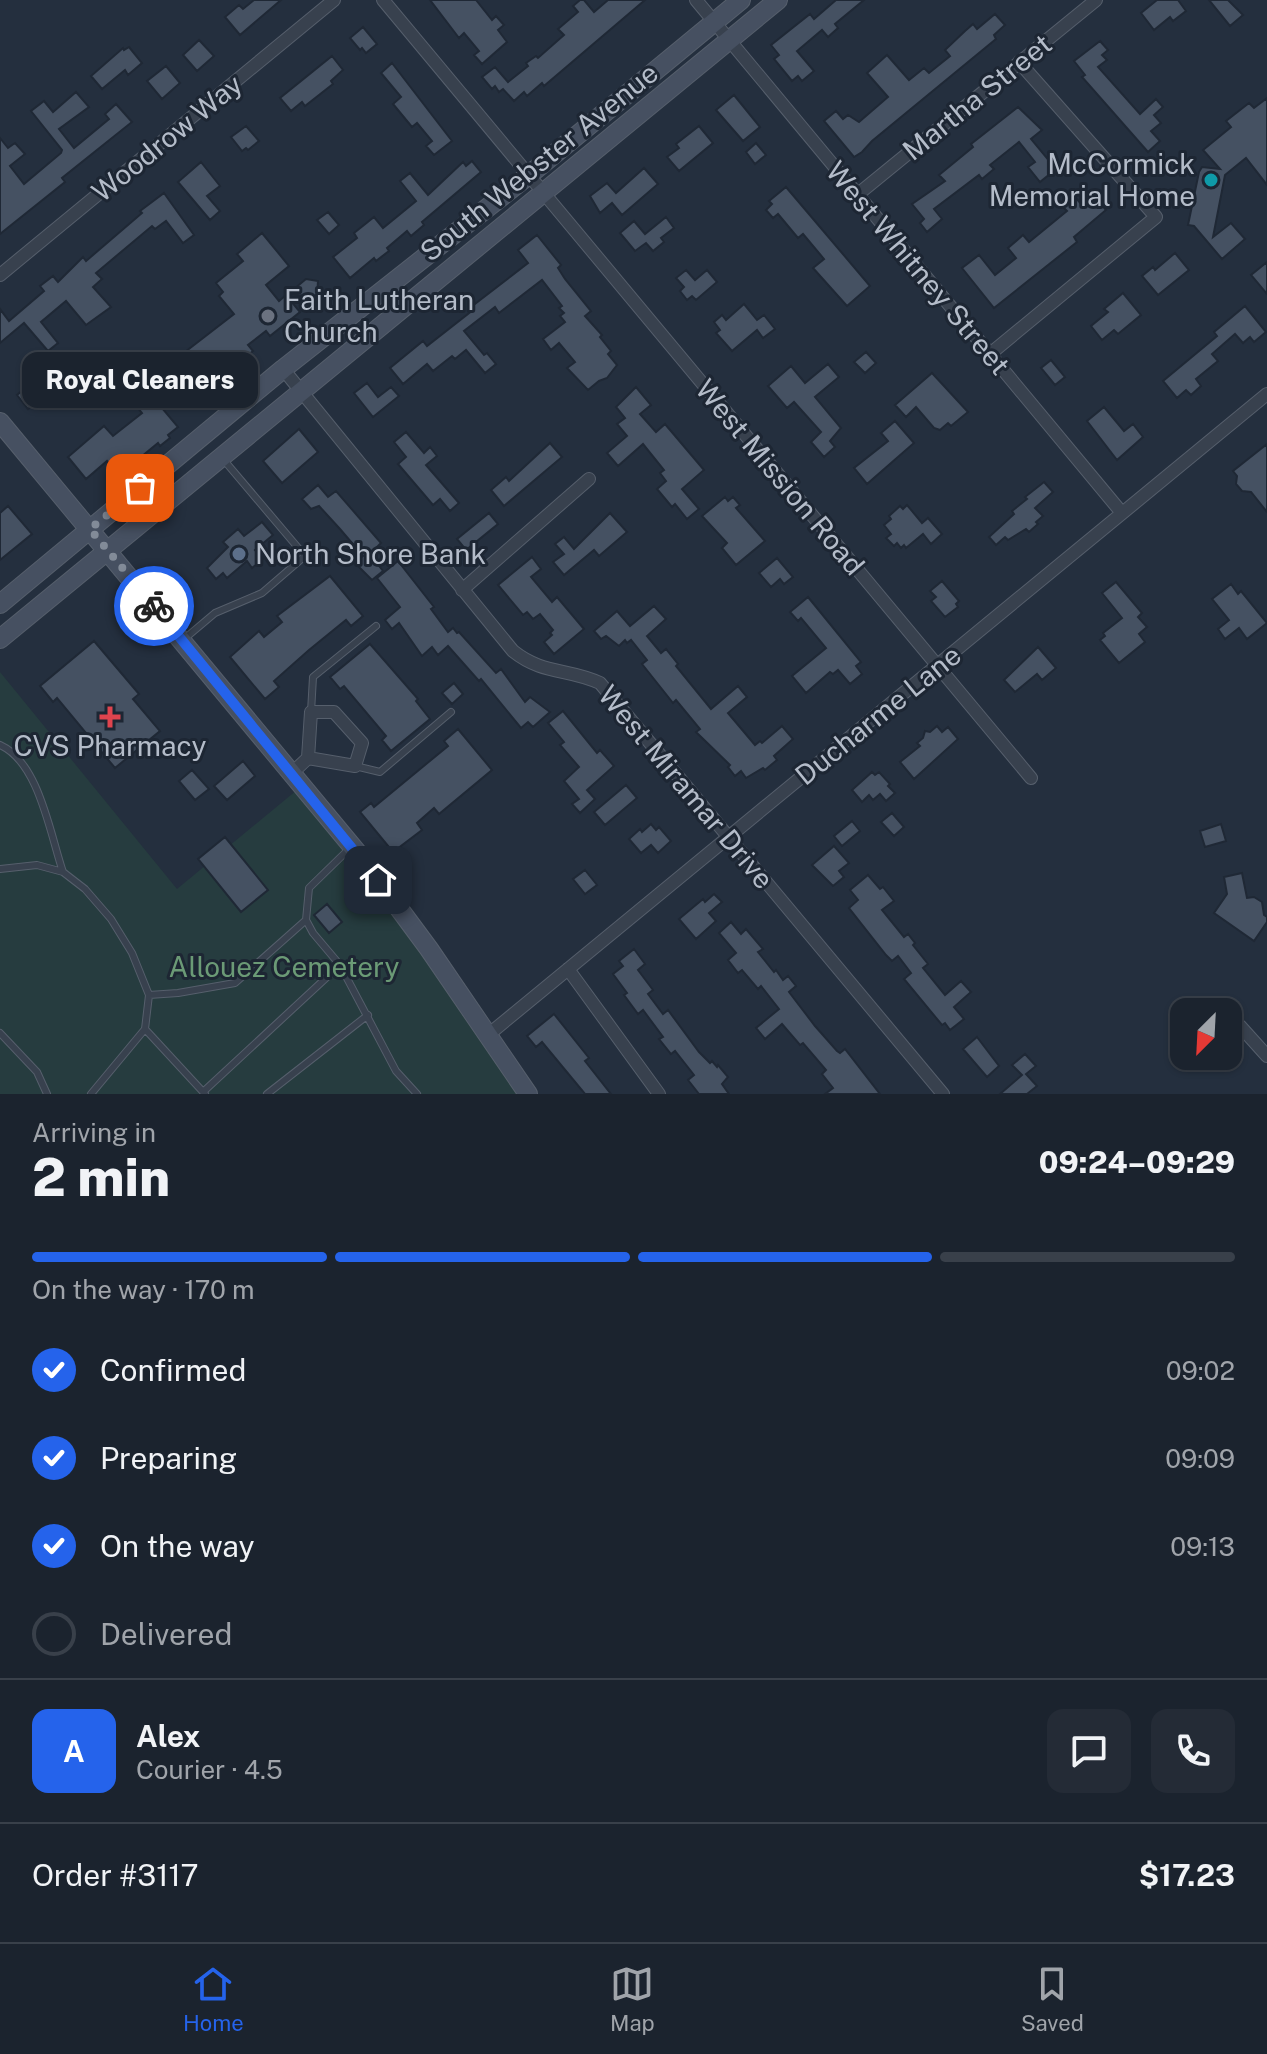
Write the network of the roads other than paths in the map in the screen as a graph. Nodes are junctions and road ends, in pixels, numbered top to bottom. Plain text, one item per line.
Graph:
1 (334, 0) edge
2 (383, 0) edge
3 (696, 0) edge
4 (741, 0) edge
5 (778, 0) edge
6 (1096, 0) edge
7 (715, 22) junction
8 (730, 40) junction
9 (1019, 62) junction
10 (529, 175) junction
11 (544, 193) junction
12 (857, 195) junction
13 (0, 275) edge
14 (990, 354) junction
15 (283, 369) junction
16 (302, 392) junction
17 (1266, 395) edge
18 (0, 422) edge
19 (222, 458) junction
20 (589, 479) dead end
21 (1122, 513) junction
22 (90, 529) junction
23 (108, 551) junction
24 (462, 590) junction
25 (0, 604) edge
26 (376, 626) dead end
27 (0, 639) edge
28 (183, 640) junction
29 (937, 666) junction
30 (311, 712) junction
31 (451, 712) dead end
32 (0, 745) edge
33 (308, 758) junction
34 (355, 766) junction
35 (292, 773) junction
36 (1031, 778) dead end
37 (729, 837) junction
38 (352, 846) junction
39 (0, 869) edge
40 (63, 872) junction
41 (306, 920) junction
42 (340, 965) junction
43 (568, 969) junction
44 (149, 995) junction
45 (368, 1015) junction
46 (1242, 1028) edge
47 (145, 1029) junction
48 (0, 1033) edge
49 (488, 1035) junction
50 (1267, 1056) edge
51 (276, 1086) junction
52 (204, 1093) edge
53 (47, 1094) edge
54 (91, 1094) edge
55 (267, 1094) edge
56 (283, 1094) edge
57 (417, 1094) edge
58 (528, 1094) edge
59 (659, 1094) edge
60 (943, 1094) edge

1 - 13 street, Woodrow Way
2 - 10 street, West Mission Road
3 - 7 street, West Whitney Street
4 - 7 main road, South Webster Avenue
5 - 8 main road, South Webster Avenue
6 - 9 street, Martha Street
7 - 8 street, West Whitney Street
7 - 10 main road, South Webster Avenue
8 - 11 main road, South Webster Avenue
8 - 12 street, West Whitney Street
9 - 12 street, Martha Street
9 - 14 street
10 - 11 street, West Mission Road
10 - 15 main road, South Webster Avenue
11 - 16 main road, South Webster Avenue
11 - 29 street, West Mission Road
12 - 14 street, West Whitney Street
14 - 21 street, West Whitney Street
15 - 16 street, West Miramar Drive
15 - 22 main road, South Webster Avenue
16 - 19 main road, South Webster Avenue
16 - 24 street, West Miramar Drive
17 - 21 street, Ducharme Lane
18 - 22 main road
19 - 23 main road, South Webster Avenue
19 - 28 lane
20 - 24 street
21 - 29 street, Ducharme Lane
22 - 23 main road
22 - 25 main road, South Webster Avenue
23 - 27 main road, South Webster Avenue
23 - 28 main road
24 - 37 street, West Miramar Drive
26 - 30 lane
28 - 35 main road
29 - 36 street, West Mission Road
29 - 37 street, Ducharme Lane
30 - 33 street
30 - 34 street
31 - 34 lane
32 - 40 lane
33 - 34 street
33 - 35 street
35 - 38 main road
37 - 43 street, Ducharme Lane
37 - 60 street, West Miramar Drive
38 - 41 lane
38 - 49 main road
39 - 40 lane
40 - 44 lane
41 - 42 lane
41 - 44 lane
42 - 45 lane
42 - 52 lane
43 - 49 street, Ducharme Lane
43 - 59 street
44 - 47 lane
45 - 51 lane
45 - 57 lane
46 - 50 street
47 - 52 lane
47 - 54 lane
48 - 53 lane
49 - 58 main road
51 - 55 lane
51 - 56 lane

